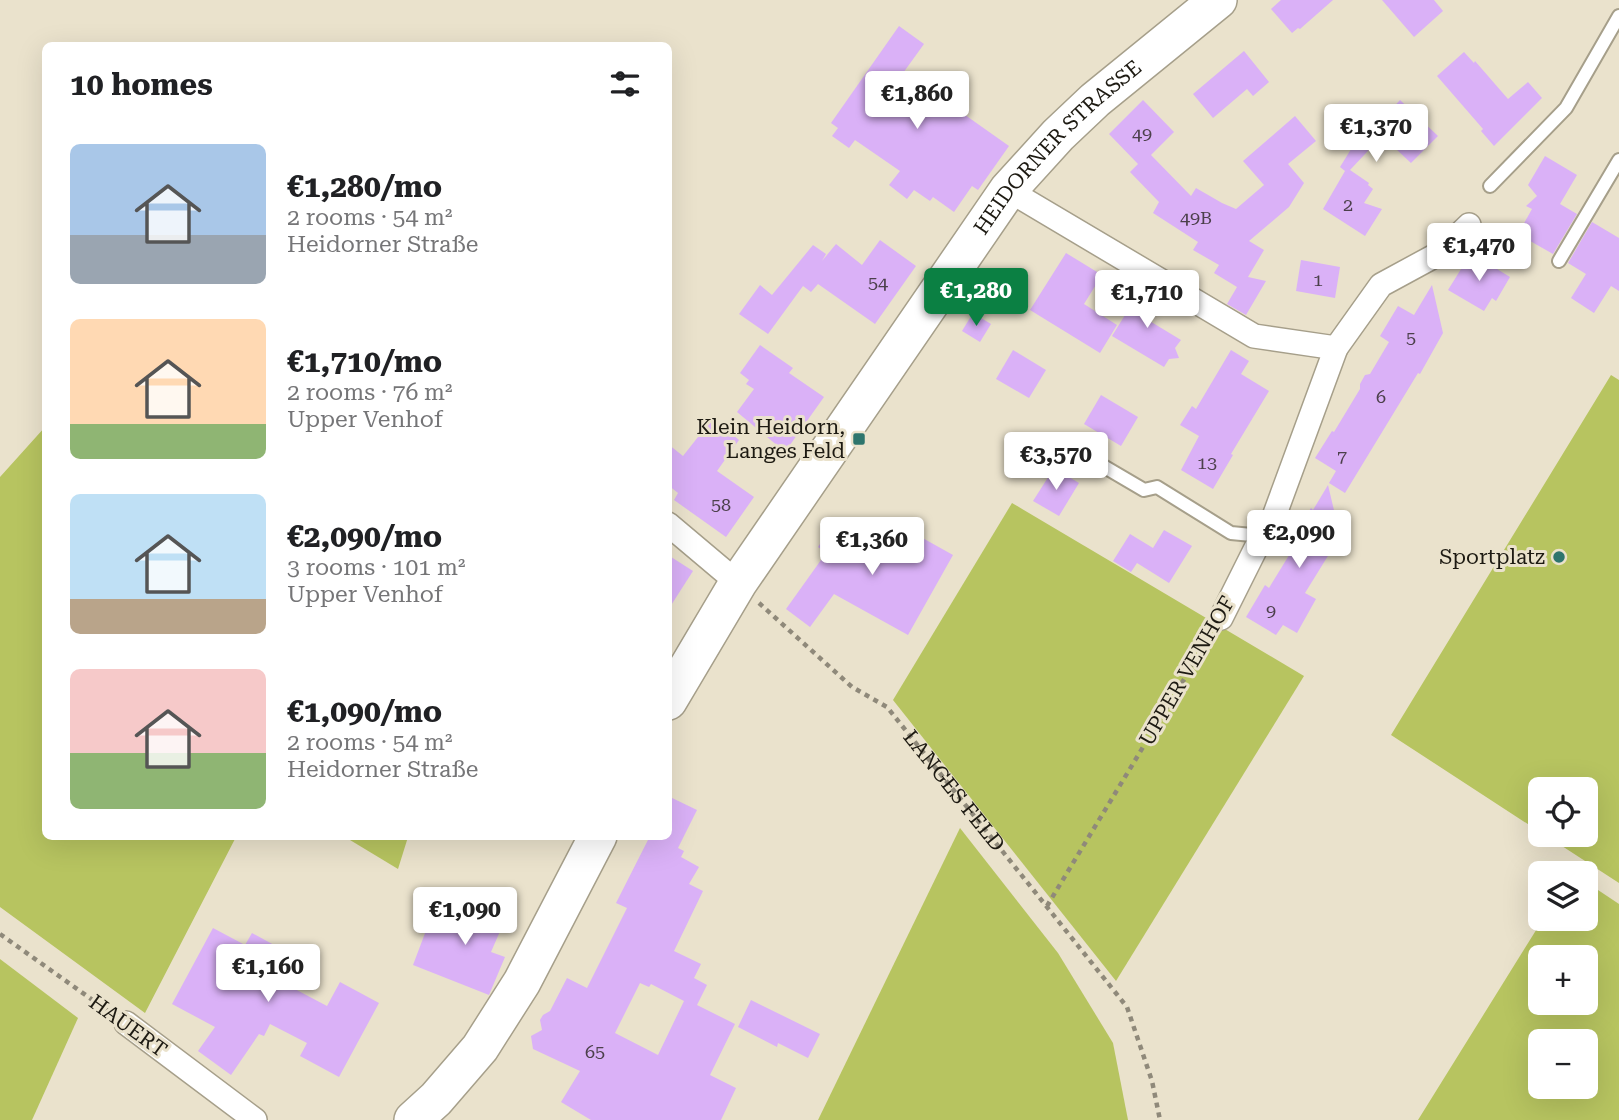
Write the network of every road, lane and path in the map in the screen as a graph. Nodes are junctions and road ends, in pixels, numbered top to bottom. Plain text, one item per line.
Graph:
1 (1218, 0) edge
2 (1619, 16) edge
3 (1619, 160) edge
4 (1490, 186) dead end
5 (1008, 190) junction
6 (1469, 225) dead end
7 (1559, 261) dead end
8 (1336, 348) junction
9 (1069, 446) dead end
10 (672, 527) edge
11 (1262, 536) junction
12 (738, 583) junction
13 (1221, 618) joint
14 (672, 694) edge
15 (596, 840) edge
16 (1047, 906) junction
17 (0, 934) edge
18 (126, 1023) joint
19 (255, 1120) edge
20 (413, 1120) edge
21 (1160, 1120) edge

1 - 5 main road, HEIDORNER STRASSE
2 - 4 lane
3 - 7 lane
5 - 8 street
5 - 12 main road, HEIDORNER STRASSE
6 - 8 street, UPPER VENHOF
8 - 11 street, UPPER VENHOF
9 - 11 lane
10 - 12 street
11 - 13 street, UPPER VENHOF
12 - 14 main road, HEIDORNER STRASSE
12 - 16 path, LANGES FELD
13 - 16 path, UPPER VENHOF
15 - 20 main road
16 - 21 path, LANGES FELD
17 - 18 path, HAUERT
18 - 19 street, HAUERT

